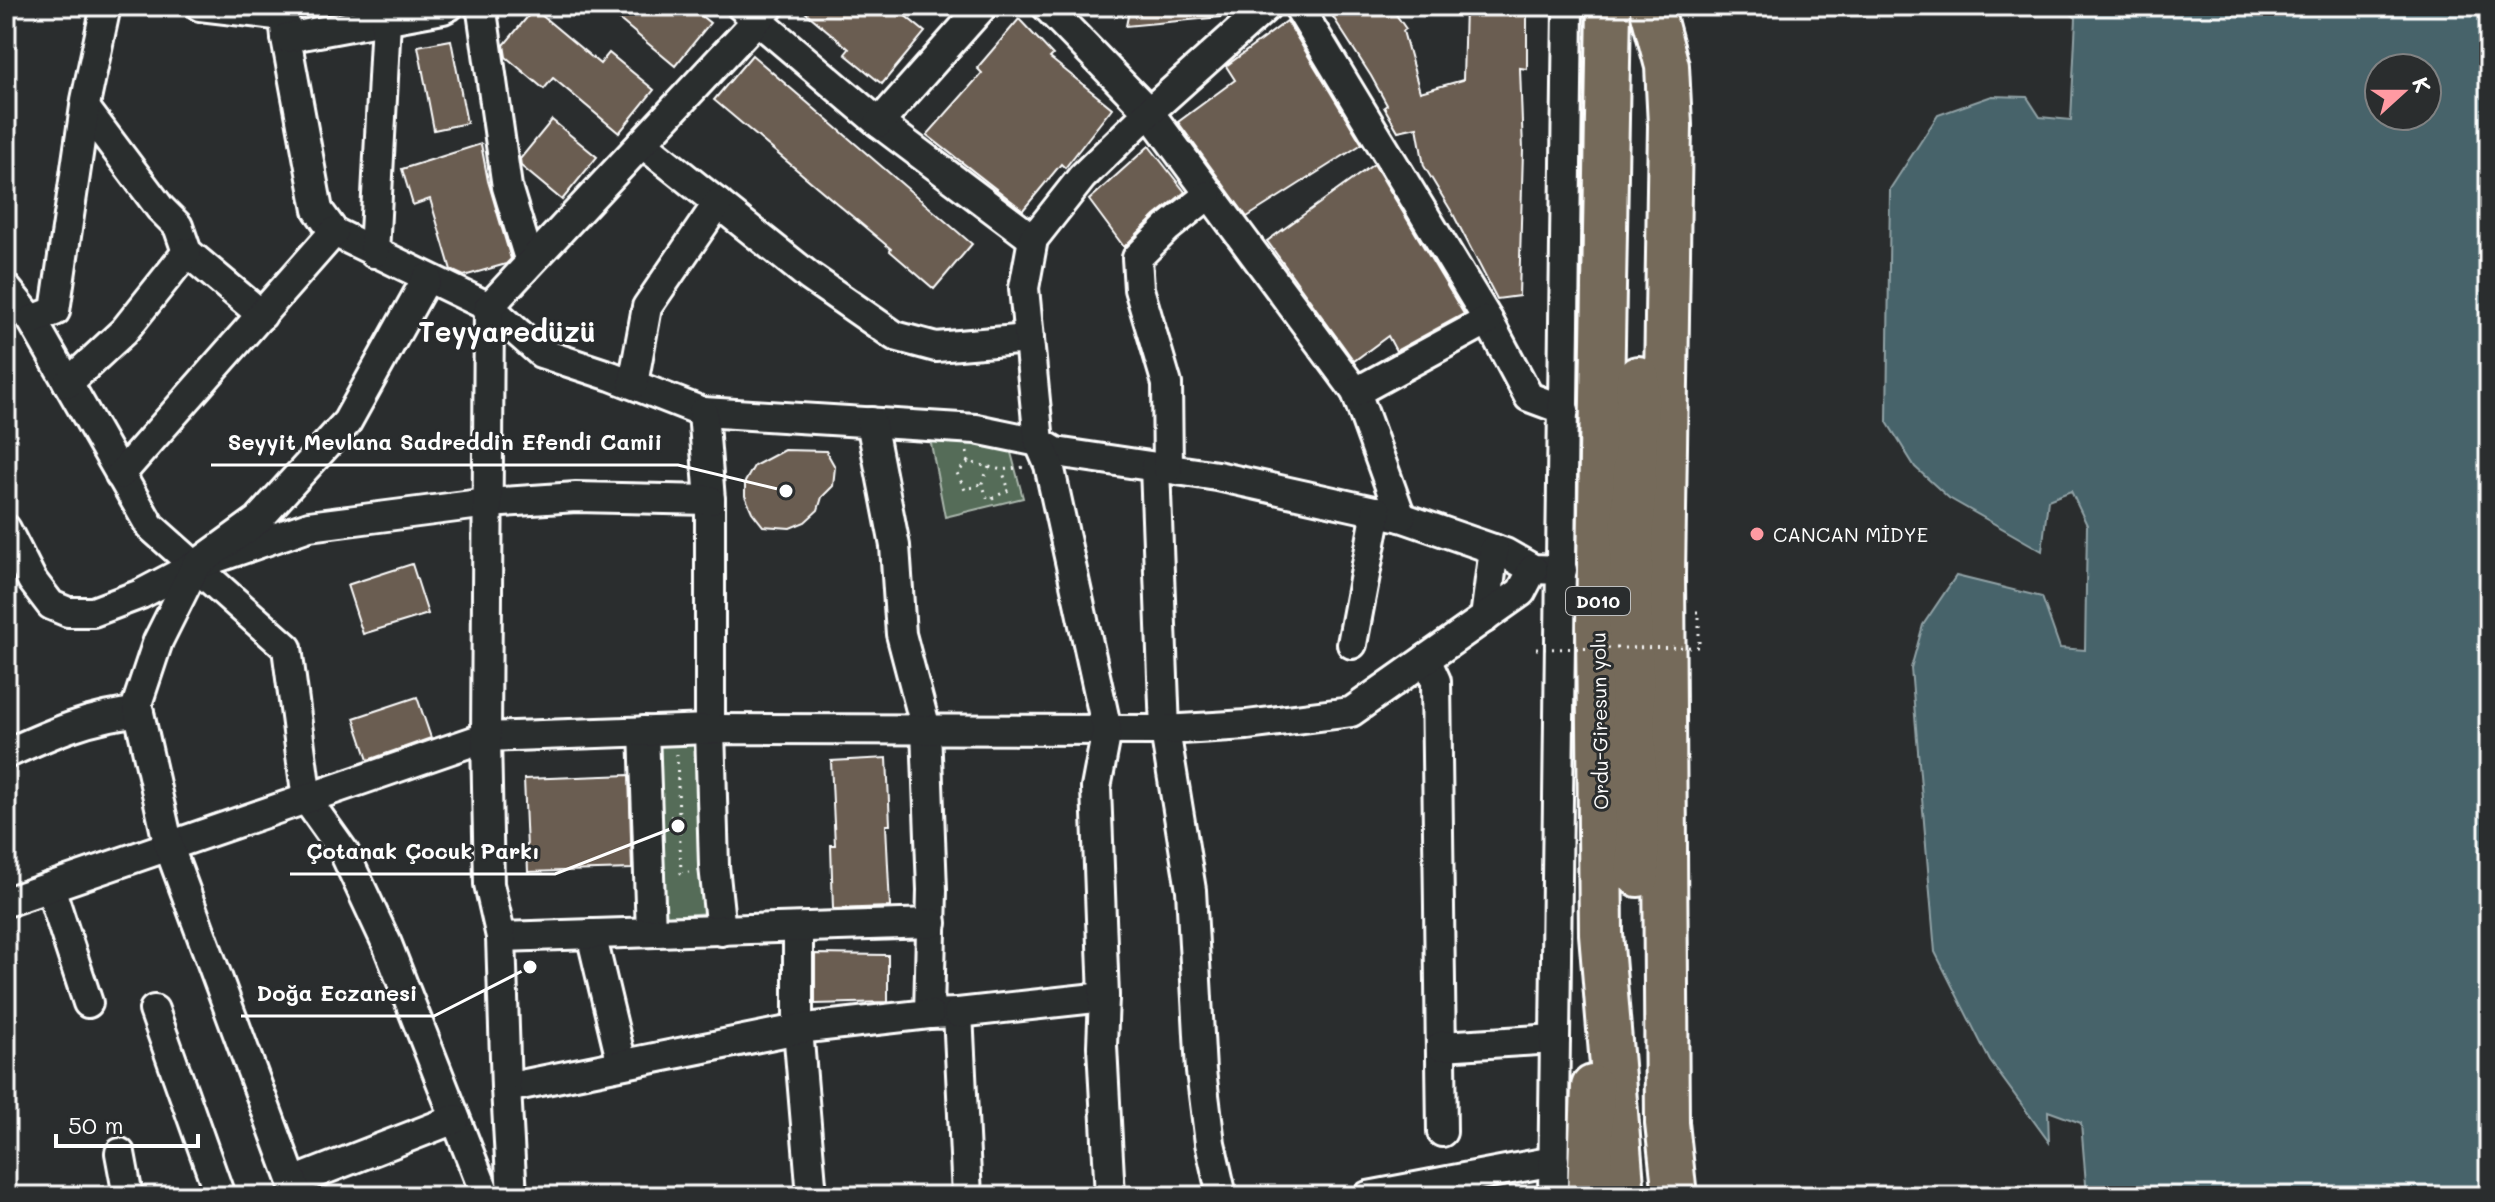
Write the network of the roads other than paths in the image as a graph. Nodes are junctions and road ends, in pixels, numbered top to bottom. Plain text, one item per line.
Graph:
1 (106, 6) edge
2 (200, 6) edge
3 (449, 6) edge
4 (478, 6) edge
5 (983, 6) edge
6 (1046, 6) edge
7 (1267, 6) edge
8 (1298, 6) edge
9 (1568, 6) edge
10 (1609, 6) edge
11 (1648, 6) edge
12 (756, 11) edge
13 (284, 20) edge
14 (386, 20) junction
15 (85, 108) junction
16 (1149, 112) junction
17 (879, 123) junction
18 (642, 143) junction
19 (1208, 195) junction
20 (718, 203) junction
21 (334, 232) junction
22 (1033, 239) junction
23 (187, 252) junction
24 (374, 253) junction
25 (530, 262) junction
26 (427, 278) junction
27 (6, 288) edge
28 (489, 307) junction
29 (262, 315) junction
30 (32, 320) junction
31 (1488, 320) junction
32 (1029, 339) junction
33 (68, 383) junction
34 (633, 384) junction
35 (1356, 392) junction
36 (1564, 410) junction
37 (703, 412) junction
38 (871, 422) junction
39 (1044, 453) junction
40 (1162, 468) junction
41 (120, 475) junction
42 (710, 500) junction
43 (488, 503) junction
44 (1389, 514) junction
45 (6, 529) edge
46 (1494, 549) junction
47 (196, 565) junction
48 (1533, 569) junction
49 (1562, 570) junction
50 (1485, 618) junction
51 (1352, 644) dead end
52 (1426, 659) junction
53 (139, 712) junction
54 (710, 729) junction
55 (926, 729) junction
56 (1107, 730) junction
57 (1165, 730) junction
58 (644, 731) junction
59 (486, 737) junction
60 (6, 754) edge
61 (307, 800) junction
62 (169, 847) junction
63 (50, 887) junction
64 (6, 902) edge
65 (1640, 912) junction
66 (932, 923) junction
67 (798, 928) junction
68 (721, 931) junction
69 (651, 932) junction
70 (591, 934) junction
71 (1601, 934) junction
72 (501, 937) junction
73 (1104, 997) junction
74 (88, 1003) dead end
75 (154, 1010) dead end
76 (958, 1013) junction
77 (929, 1014) junction
78 (798, 1029) junction
79 (1555, 1039) junction
80 (1441, 1046) junction
81 (622, 1064) junction
82 (506, 1088) junction
83 (455, 1119) junction
84 (1667, 1123) junction
85 (1442, 1132) dead end
86 (120, 1153) dead end
87 (1554, 1161) junction
88 (296, 1189) edge
89 (500, 1195) edge
90 (128, 1196) edge
91 (220, 1196) edge
92 (812, 1196) edge
93 (967, 1196) edge
94 (1110, 1196) edge
95 (1222, 1196) edge
96 (1368, 1196) edge
97 (1553, 1196) edge
98 (1589, 1196) edge
99 (1623, 1196) edge
100 (1650, 1196) edge
101 (1675, 1196) edge

1 - 15 street
2 - 13 street
3 - 14 street
4 - 25 street
5 - 17 street
6 - 16 street
7 - 16 street
8 - 31 street
9 - 36 street
10 - 71 highway, Ordu-Giresun yolu / D010
11 - 65 highway, Ordu-Giresun yolu / D010
11 - 84 highway
12 - 17 street
12 - 18 street
13 - 14 street
13 - 21 street
14 - 24 street
15 - 23 street
15 - 30 street
16 - 19 street
16 - 22 street
17 - 22 street
18 - 20 street
18 - 25 street
19 - 35 street
19 - 40 street
20 - 32 street
20 - 34 street
21 - 24 street
21 - 29 street
22 - 32 street
23 - 29 street
23 - 33 street
24 - 26 street
25 - 28 street
26 - 28 street
26 - 47 street
27 - 30 street
28 - 34 street
28 - 43 street
29 - 41 street
30 - 33 street
31 - 35 street
31 - 36 street
32 - 39 street
33 - 41 street
34 - 37 street
35 - 44 street
36 - 49 street
37 - 38 street
37 - 42 street
38 - 39 street
38 - 55 street
39 - 40 street
39 - 56 street
40 - 44 street
40 - 57 street
41 - 47 street
42 - 43 street
42 - 54 street
43 - 47 street
43 - 59 street
44 - 46 street
44 - 51 street
45 - 47 street
46 - 48 street
46 - 50 street
47 - 53 street
47 - 61 street
48 - 49 street
48 - 50 street
49 - 79 street
50 - 52 street
52 - 57 street
52 - 80 street
53 - 60 street
53 - 62 street
54 - 55 street
54 - 58 street
54 - 68 street
55 - 56 street
55 - 66 street
56 - 57 street
56 - 73 street
57 - 95 street
58 - 59 street
58 - 69 street
59 - 61 street
59 - 72 street
61 - 62 street
61 - 83 street
62 - 63 street
62 - 88 street
63 - 64 street
63 - 74 street
65 - 84 highway
65 - 100 highway, Ordu-Giresun yolu / D010
66 - 67 street
66 - 77 street
67 - 68 street
67 - 78 street
68 - 69 street
69 - 70 street
70 - 72 street
70 - 81 street
71 - 98 highway
71 - 99 highway, Ordu-Giresun yolu / D010
72 - 82 street
73 - 76 street
73 - 94 street
75 - 91 street
76 - 77 street
76 - 93 street
77 - 78 street
78 - 81 street
78 - 92 street
79 - 80 street
79 - 87 street
80 - 85 street
81 - 82 street
82 - 89 street
83 - 88 street
83 - 89 street
84 - 101 highway
86 - 90 street
87 - 96 street
87 - 97 street

